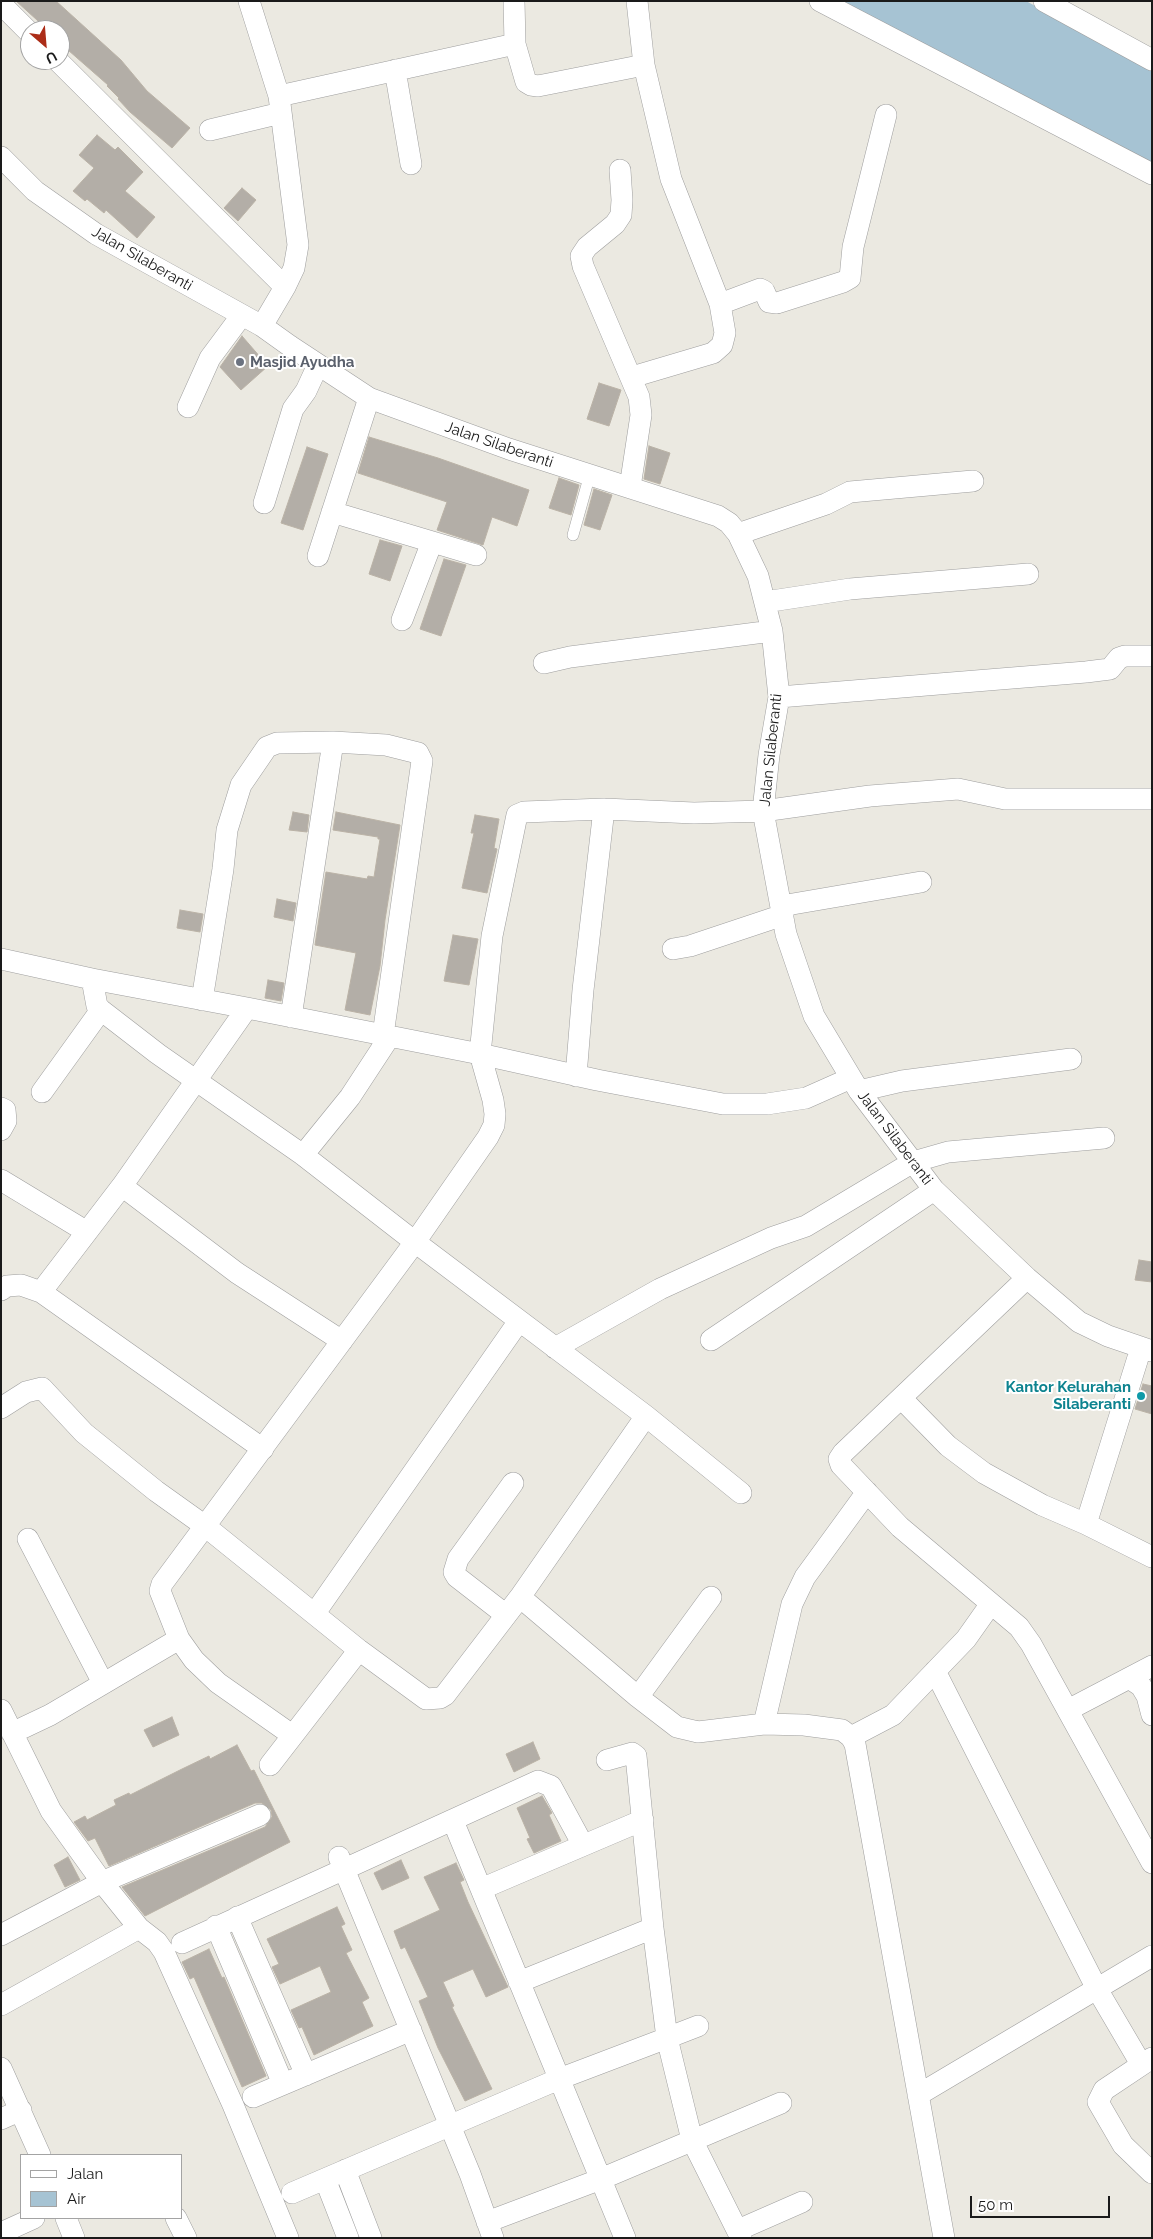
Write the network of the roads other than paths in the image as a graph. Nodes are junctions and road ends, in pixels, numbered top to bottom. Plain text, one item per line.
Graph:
1 (249, 1) edge
2 (514, 1) edge
3 (637, 1) edge
4 (820, 1) edge
5 (1044, 1) edge
6 (1, 4) edge
7 (20, 23) edge
8 (515, 44) junction
9 (1152, 60) edge
10 (644, 65) junction
11 (67, 70) edge
12 (395, 70) junction
13 (280, 104) junction
14 (886, 115) dead end
15 (210, 130) dead end
16 (1, 157) edge
17 (411, 164) dead end
18 (620, 170) dead end
19 (1152, 174) edge
20 (285, 287) junction
21 (720, 304) junction
22 (242, 315) junction
23 (262, 326) junction
24 (318, 365) junction
25 (632, 377) junction
26 (369, 398) junction
27 (188, 407) dead end
28 (590, 474) junction
29 (973, 481) dead end
30 (630, 487) junction
31 (264, 503) dead end
32 (332, 512) junction
33 (573, 534) dead end
34 (738, 534) junction
35 (432, 542) junction
36 (476, 555) dead end
37 (318, 556) dead end
38 (1028, 574) dead end
39 (765, 602) junction
40 (402, 620) dead end
41 (772, 631) junction
42 (1152, 656) edge
43 (544, 663) dead end
44 (779, 698) junction
45 (333, 742) junction
46 (1152, 799) edge
47 (604, 809) junction
48 (763, 811) junction
49 (921, 882) dead end
50 (782, 911) junction
51 (673, 949) dead end
52 (1, 959) edge
53 (92, 979) junction
54 (202, 1000) junction
55 (247, 1008) junction
56 (101, 1010) junction
57 (291, 1016) junction
58 (386, 1035) junction
59 (480, 1054) junction
60 (1071, 1059) dead end
61 (576, 1076) junction
62 (196, 1081) junction
63 (855, 1084) junction
64 (42, 1092) dead end
65 (1, 1108) edge
66 (1, 1130) edge
67 (1104, 1138) dead end
68 (303, 1155) junction
69 (913, 1162) junction
70 (1, 1180) edge
71 (122, 1186) junction
72 (934, 1190) junction
73 (86, 1232) junction
74 (415, 1242) junction
75 (1027, 1278) junction
76 (1, 1290) edge
77 (41, 1292) junction
78 (519, 1321) junction
79 (711, 1340) dead end
80 (342, 1341) junction
81 (555, 1348) junction
82 (1146, 1349) edge
83 (902, 1399) junction
84 (1, 1408) edge
85 (646, 1416) junction
86 (263, 1449) junction
87 (512, 1483) dead end
88 (867, 1492) junction
89 (741, 1493) dead end
90 (1086, 1524) junction
91 (205, 1526) junction
92 (28, 1540) dead end
93 (1152, 1557) edge
94 (520, 1597) junction
95 (712, 1597) dead end
96 (990, 1605) junction
97 (314, 1613) junction
98 (506, 1615) junction
99 (179, 1639) junction
100 (359, 1650) junction
101 (1152, 1666) edge
102 (935, 1671) junction
103 (1129, 1678) junction
104 (103, 1683) junction
105 (638, 1697) junction
106 (1068, 1710) junction
107 (1152, 1715) edge
108 (5, 1722) edge
109 (764, 1724) junction
110 (292, 1735) junction
111 (851, 1737) junction
112 (607, 1760) dead end
113 (270, 1765) dead end
114 (260, 1815) dead end
115 (453, 1820) junction
116 (643, 1820) junction
117 (584, 1845) junction
118 (341, 1863) junction
119 (1152, 1863) edge
120 (102, 1882) junction
121 (481, 1889) junction
122 (237, 1916) junction
123 (216, 1926) junction
124 (139, 1928) junction
125 (653, 1928) junction
126 (1, 1936) edge
127 (182, 1943) dead end
128 (1152, 1956) edge
129 (519, 1982) junction
130 (1097, 1989) junction
131 (1, 2005) edge
132 (698, 2026) dead end
133 (411, 2030) junction
134 (667, 2038) junction
135 (1146, 2061) edge
136 (1, 2068) edge
137 (306, 2075) junction
138 (559, 2079) junction
139 (283, 2084) junction
140 (253, 2096) dead end
141 (918, 2096) junction
142 (781, 2103) dead end
143 (21, 2110) junction
144 (1, 2119) edge
145 (450, 2126) junction
146 (692, 2140) junction
147 (40, 2154) edge
148 (345, 2170) junction
149 (1152, 2173) edge
150 (325, 2179) junction
151 (601, 2179) junction
152 (292, 2193) dead end
153 (802, 2202) dead end
154 (32, 2219) edge
155 (66, 2219) edge
156 (176, 2219) edge
157 (490, 2230) edge
158 (1, 2233) edge
159 (740, 2234) edge
160 (281, 2236) edge
161 (74, 2238) edge
162 (186, 2238) edge
163 (348, 2238) edge
164 (372, 2238) edge
165 (625, 2238) edge
166 (944, 2238) edge

1 - 13 street
2 - 8 street
3 - 10 street
4 - 19 street
5 - 9 street
6 - 7 street
8 - 10 street
8 - 12 street
10 - 21 street
11 - 20 street
12 - 13 street
12 - 17 street
13 - 15 street
13 - 20 street
14 - 21 street
16 - 22 street, Jalan Silaberanti
18 - 25 street
20 - 23 street
21 - 25 street
22 - 23 street, Jalan Silaberanti
22 - 27 street
23 - 24 street, Jalan Silaberanti
24 - 26 street, Jalan Silaberanti
24 - 31 street
25 - 30 street
26 - 28 street, Jalan Silaberanti
26 - 32 street
28 - 30 street, Jalan Silaberanti
28 - 33 lane
29 - 34 street
30 - 34 street, Jalan Silaberanti
32 - 35 street
32 - 37 street
34 - 39 street, Jalan Silaberanti
35 - 36 street
35 - 40 street
38 - 39 street
39 - 41 street, Jalan Silaberanti
41 - 43 street
41 - 44 street, Jalan Silaberanti
42 - 44 street
44 - 48 street, Jalan Silaberanti
45 - 54 street
45 - 57 street
45 - 58 street
46 - 48 street
47 - 48 street
47 - 59 street
47 - 61 street
48 - 50 street, Jalan Silaberanti
49 - 50 street
50 - 51 street
50 - 63 street, Jalan Silaberanti
52 - 53 street
53 - 54 street
53 - 56 street
54 - 55 street
55 - 57 street
55 - 62 street
56 - 62 street
56 - 64 street
57 - 58 street
58 - 59 street
58 - 68 street
59 - 61 street
59 - 74 street
60 - 63 street
61 - 63 street
62 - 68 street
62 - 71 street
63 - 69 street, Jalan Silaberanti
65 - 66 street
67 - 69 street
68 - 74 street
69 - 72 street, Jalan Silaberanti
69 - 81 street
70 - 73 street
71 - 73 street
71 - 80 street
72 - 75 street, Jalan Silaberanti
72 - 79 street
73 - 77 street
74 - 78 street
74 - 80 street
75 - 82 street, Jalan Silaberanti
75 - 83 street
76 - 77 street
77 - 86 street
78 - 81 street
78 - 97 street
80 - 86 street
81 - 85 street
82 - 90 street
83 - 88 street
83 - 90 street
84 - 91 street
85 - 89 street
85 - 94 street
86 - 91 street
87 - 98 street
88 - 96 street
88 - 109 street
90 - 93 street
91 - 97 street
91 - 99 street
92 - 104 street
94 - 98 street
94 - 105 street
95 - 105 street
96 - 102 street
96 - 106 street
97 - 100 street
98 - 100 street
99 - 104 street
99 - 110 street
100 - 110 street
101 - 103 street
102 - 111 street
102 - 130 street
103 - 106 street
103 - 107 street
104 - 108 street
105 - 109 street
106 - 119 street
108 - 120 street
109 - 111 street
110 - 113 street
111 - 141 street
112 - 116 street
114 - 120 street
115 - 117 street
115 - 118 street
115 - 121 street
116 - 117 street
116 - 125 street
117 - 121 street
118 - 122 street
118 - 133 street
120 - 124 street
120 - 126 street
121 - 129 street
122 - 123 street
122 - 137 street
123 - 127 street
123 - 139 street
124 - 131 street
124 - 160 street
125 - 129 street
125 - 134 street
128 - 130 street
129 - 138 street
130 - 135 street
130 - 141 street
132 - 134 street
133 - 137 street
133 - 145 street
134 - 138 street
134 - 146 street
135 - 149 street
136 - 143 street
137 - 139 street
138 - 145 street
138 - 151 street
139 - 140 street
141 - 166 street
142 - 146 street
143 - 144 street
143 - 147 street
145 - 148 street
145 - 157 street
146 - 151 street
146 - 159 street
148 - 150 street
148 - 164 street
150 - 152 street
150 - 163 street
151 - 157 street
151 - 165 street
153 - 159 street
154 - 158 street
155 - 161 street
156 - 162 street

